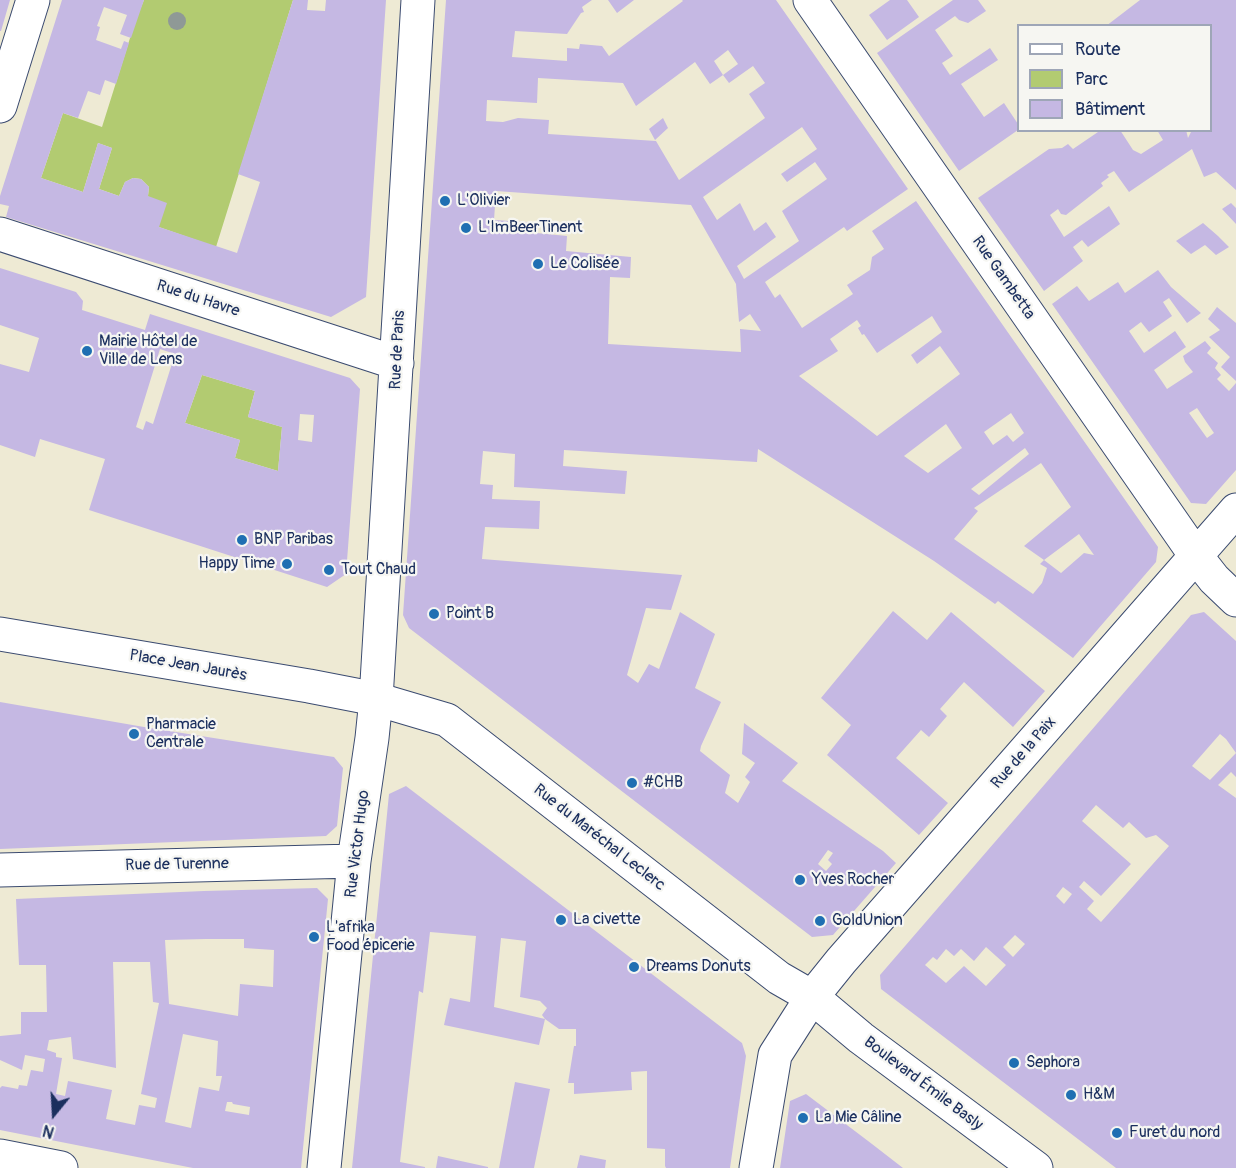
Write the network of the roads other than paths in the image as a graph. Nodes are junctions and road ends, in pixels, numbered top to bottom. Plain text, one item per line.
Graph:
1 (33, 0) edge
2 (418, 0) edge
3 (810, 0) edge
4 (0, 106) edge
5 (0, 234) edge
6 (397, 363) junction
7 (1236, 510) edge
8 (1196, 556) junction
9 (1236, 600) edge
10 (0, 634) edge
11 (376, 699) junction
12 (354, 861) junction
13 (0, 870) edge
14 (812, 997) junction
15 (0, 1156) edge
16 (61, 1168) edge
17 (324, 1168) edge
18 (756, 1168) edge
19 (1036, 1168) edge

1 - 4 street
2 - 6 street, Rue de Paris
3 - 8 street, Rue Gambetta
5 - 6 street, Rue du Havre
6 - 11 street, Rue de Paris
7 - 8 street, Rue de la Paix
8 - 9 street, Rue Gambetta
8 - 14 street, Rue de la Paix
10 - 11 street, Place Jean Jaurès
11 - 12 street, Rue Victor Hugo
11 - 14 street, Rue du Maréchal Leclerc
12 - 13 street, Rue de Turenne
12 - 17 street, Rue Victor Hugo
14 - 18 street, Rue de la Paix
14 - 19 street, Boulevard Émile Basly
15 - 16 street

